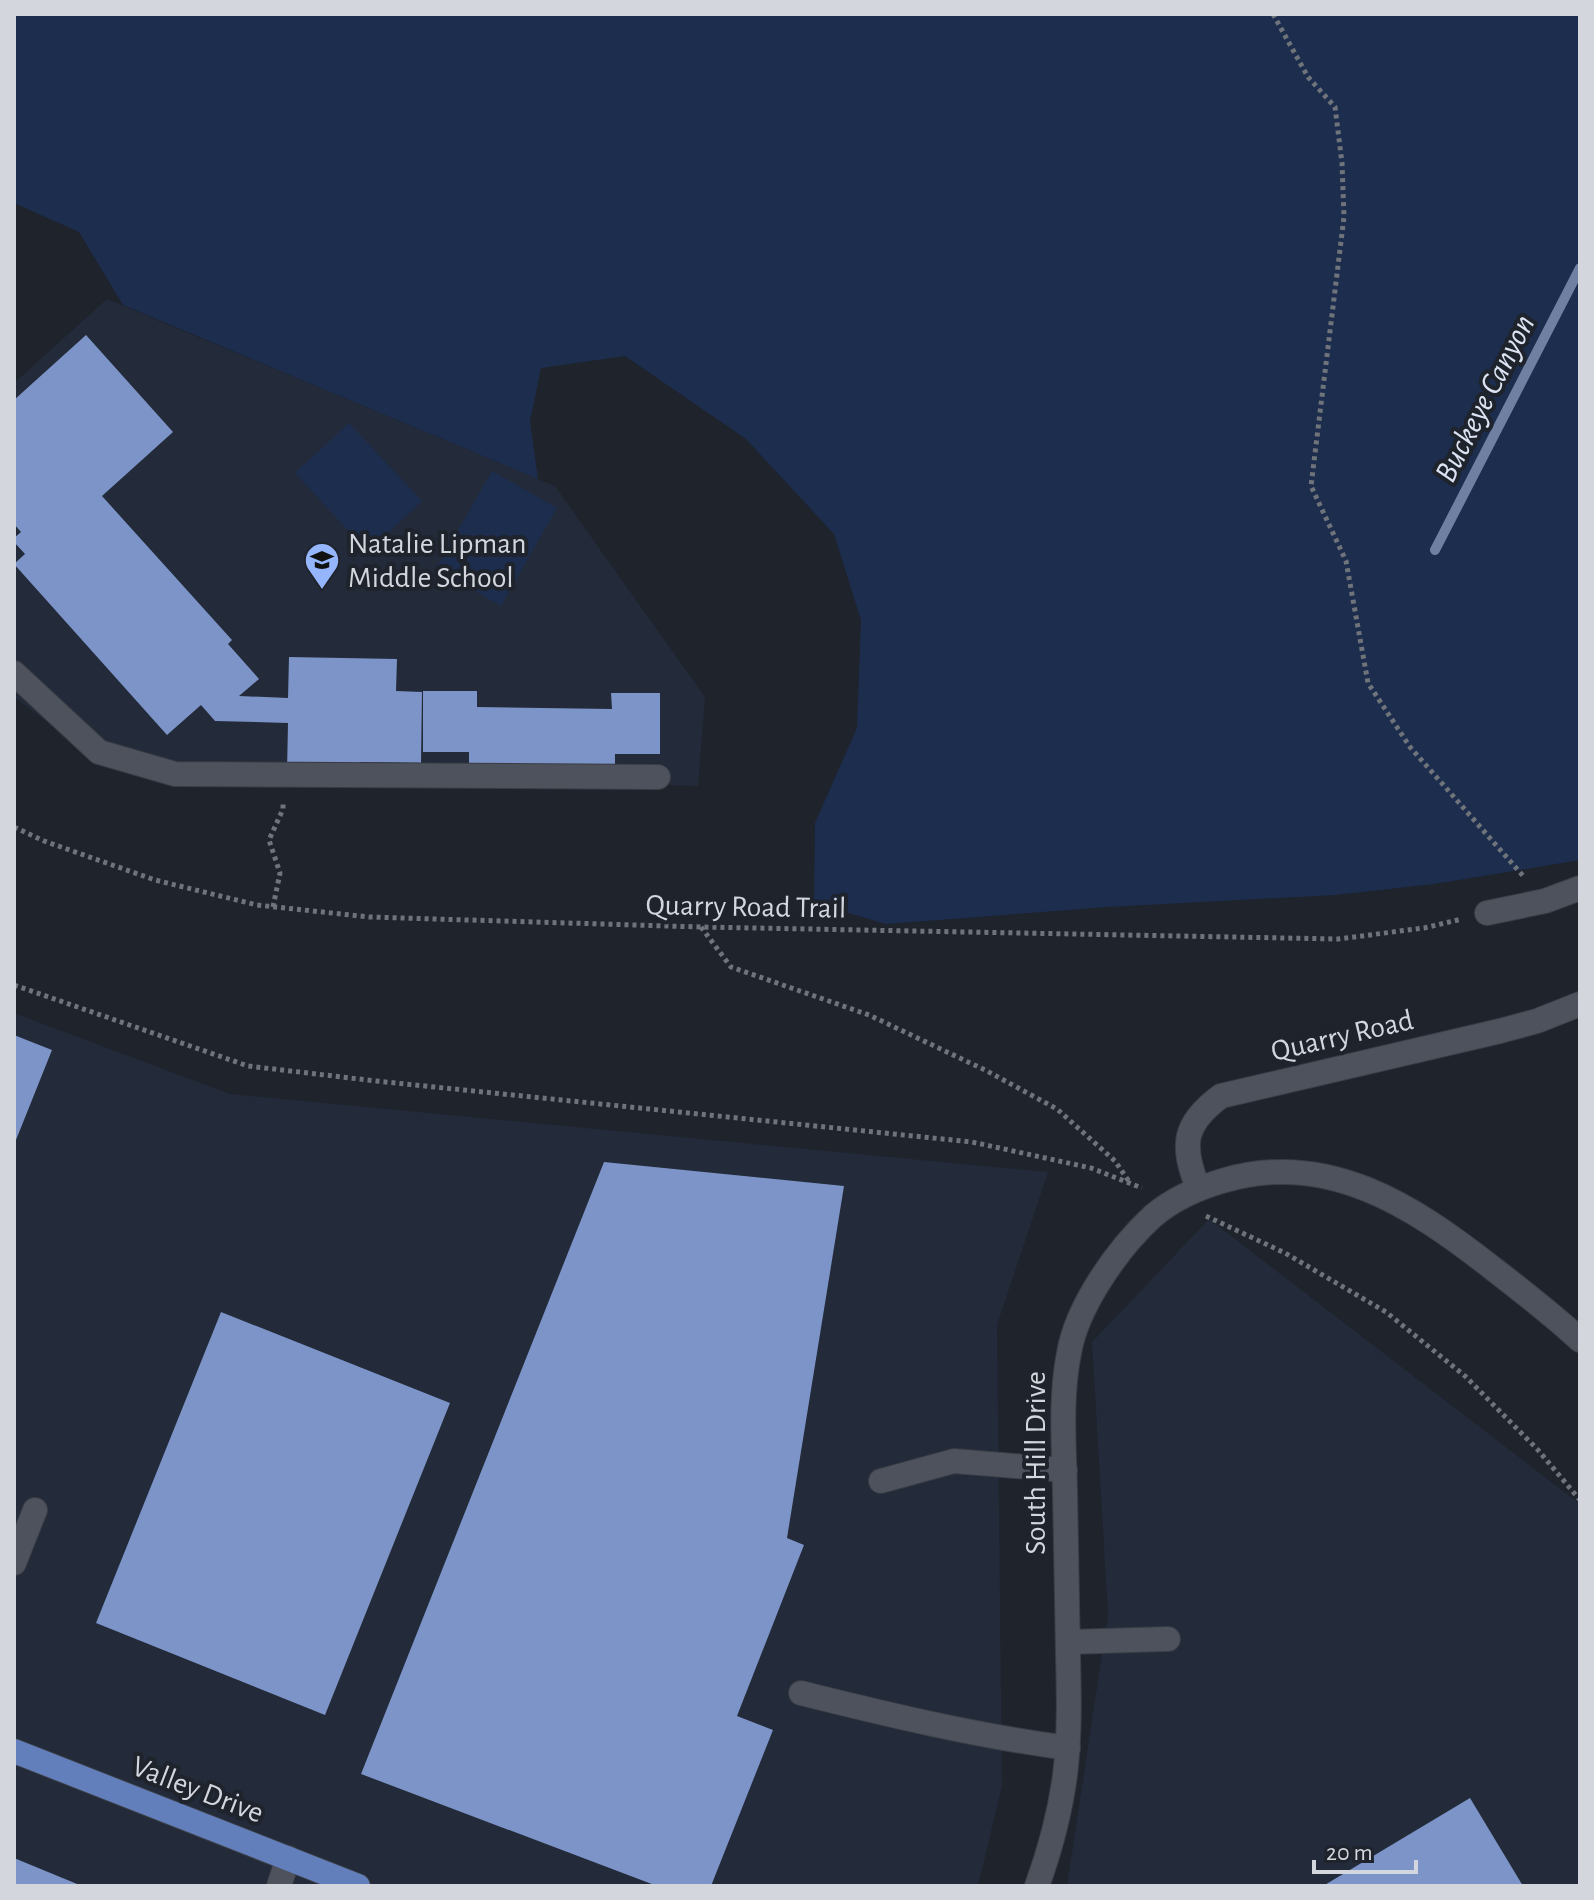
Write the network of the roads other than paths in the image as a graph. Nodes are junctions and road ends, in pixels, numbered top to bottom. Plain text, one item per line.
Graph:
1 (14, 673) edge
2 (658, 777) dead end
3 (1580, 888) edge
4 (1487, 913) road end
5 (1580, 1004) edge
6 (1198, 1188) junction
7 (1580, 1340) edge
8 (1065, 1470) junction
9 (881, 1481) dead end
10 (35, 1510) dead end
11 (14, 1563) edge
12 (1168, 1639) dead end
13 (1068, 1642) junction
14 (801, 1693) dead end
15 (1068, 1748) junction
16 (14, 1751) edge
17 (288, 1858) junction
18 (279, 1886) edge
19 (358, 1886) edge
20 (1037, 1886) edge

1 - 2 street
3 - 4 street
5 - 6 street, Quarry Road
6 - 7 street, South Hill Drive
6 - 8 street, South Hill Drive
8 - 9 street
8 - 13 street, South Hill Drive
10 - 11 street
12 - 13 street
13 - 15 street, South Hill Drive
14 - 15 street
15 - 20 street, South Hill Drive
16 - 17 main road, Valley Drive
17 - 18 street
17 - 19 main road, Valley Drive

